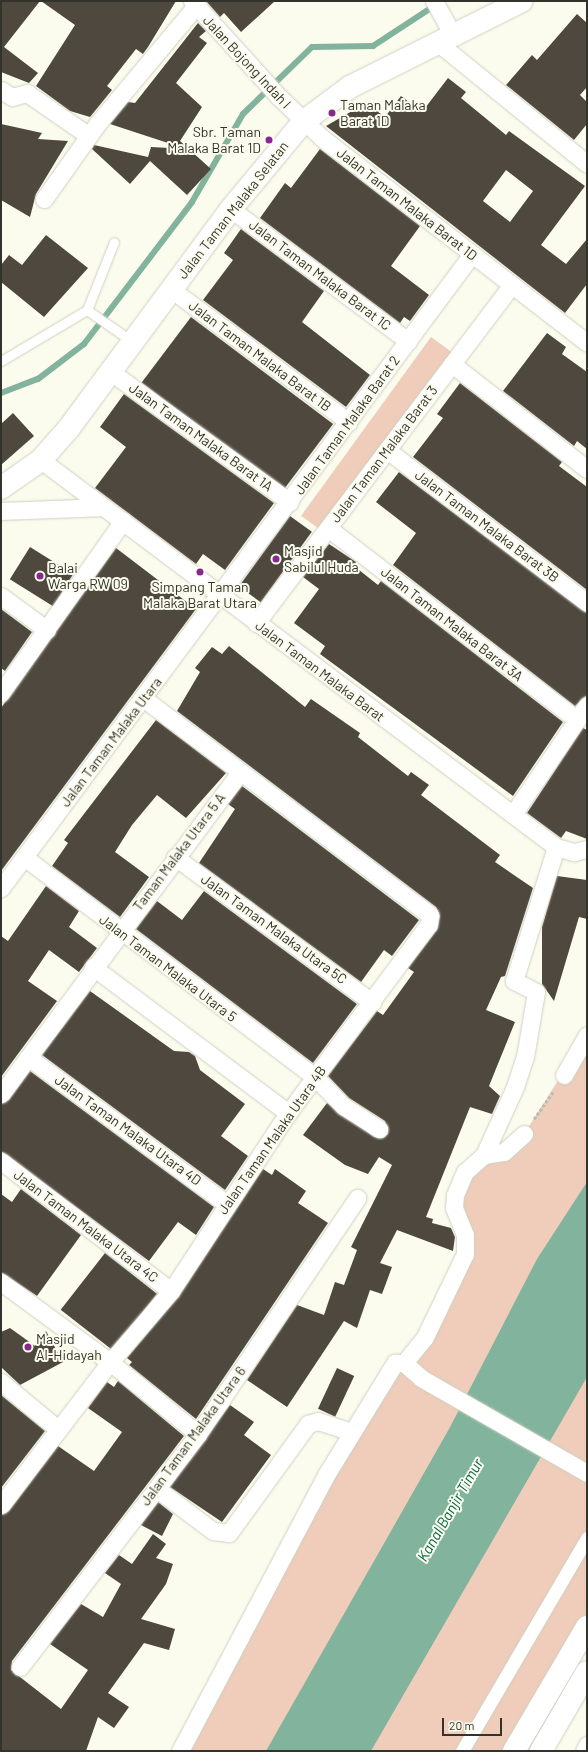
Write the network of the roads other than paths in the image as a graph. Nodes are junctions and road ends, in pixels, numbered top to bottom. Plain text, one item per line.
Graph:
1 (434, 1) edge
2 (522, 1) edge
3 (194, 4) edge
4 (444, 31) junction
5 (1, 90) edge
6 (304, 122) junction
7 (89, 136) junction
8 (587, 164) edge
9 (44, 199) dead end
10 (231, 209) junction
11 (114, 242) dead end
12 (472, 254) junction
13 (512, 286) junction
14 (171, 289) junction
15 (87, 310) junction
16 (124, 337) junction
17 (408, 341) junction
18 (587, 343) edge
19 (1, 361) edge
20 (452, 364) junction
21 (111, 372) junction
22 (349, 422) junction
23 (387, 450) junction
24 (41, 460) junction
25 (587, 469) edge
26 (1, 488) edge
27 (290, 502) junction
28 (104, 507) junction
29 (1, 511) edge
30 (123, 521) junction
31 (328, 528) junction
32 (220, 595) junction
33 (1, 596) edge
34 (587, 603) edge
35 (256, 623) junction
36 (47, 630) junction
37 (1, 693) edge
38 (143, 698) junction
39 (587, 705) edge
40 (577, 720) junction
41 (239, 773) junction
42 (513, 814) junction
43 (556, 847) junction
44 (587, 849) edge
45 (24, 857) junction
46 (175, 857) junction
47 (1, 888) edge
48 (119, 931) junction
49 (93, 967) junction
50 (372, 1002) junction
51 (587, 1035) edge
52 (28, 1057) junction
53 (564, 1075) road end
54 (314, 1076) junction
55 (1, 1094) edge
56 (288, 1112) junction
57 (380, 1129) dead end
58 (524, 1134) road end
59 (484, 1155) junction
60 (1, 1161) edge
61 (357, 1198) dead end
62 (227, 1204) junction
63 (1, 1282) edge
64 (171, 1291) junction
65 (110, 1362) junction
66 (404, 1363) junction
67 (1, 1382) edge
68 (58, 1429) junction
69 (351, 1432) junction
70 (198, 1434) junction
71 (587, 1473) edge
72 (156, 1489) junction
73 (1, 1505) edge
74 (587, 1538) edge
75 (587, 1627) edge
76 (20, 1667) dead end
77 (587, 1672) edge
78 (587, 1745) edge
79 (180, 1751) edge
80 (462, 1751) edge
81 (514, 1751) edge
82 (541, 1751) edge
83 (584, 1751) edge

1 - 4 street
2 - 4 street, Jalan Taman Malaka Selatan
3 - 6 street, Jalan Bojong Indah I
3 - 7 street
4 - 6 street, Jalan Taman Malaka Selatan
4 - 8 street
5 - 7 street
6 - 10 street, Jalan Taman Malaka Selatan
6 - 12 street, Jalan Taman Malaka Barat 1D
7 - 9 street
10 - 14 street, Jalan Taman Malaka Selatan
10 - 17 street, Jalan Taman Malaka Barat 1C
11 - 15 lane
12 - 13 street, Jalan Taman Malaka Barat 1D
12 - 17 street, Jalan Taman Malaka Barat 2
13 - 18 street, Jalan Taman Malaka Barat 1D
13 - 20 street, Jalan Taman Malaka Barat 3
14 - 16 street, Jalan Taman Malaka Selatan
14 - 22 street, Jalan Taman Malaka Barat 1B
15 - 16 lane
15 - 19 lane
16 - 21 street, Jalan Taman Malaka Selatan
17 - 22 street, Jalan Taman Malaka Barat 2
20 - 23 street, Jalan Taman Malaka Barat 3
20 - 25 street
21 - 24 street, Jalan Taman Malaka Selatan
21 - 27 street, Jalan Taman Malaka Barat 1A
22 - 27 street, Jalan Taman Malaka Barat 2
23 - 31 street, Jalan Taman Malaka Barat 3
23 - 34 street, Jalan Taman Malaka Barat 3B
24 - 26 street, Jalan Taman Malaka Selatan
24 - 28 street, Jalan Taman Malaka Barat
27 - 32 street, Jalan Taman Malaka Barat 2
28 - 29 street
28 - 30 street, Jalan Taman Malaka Barat
30 - 32 street, Jalan Taman Malaka Barat
30 - 36 street
31 - 35 street, Jalan Taman Malaka Barat 3
31 - 40 street, Jalan Taman Malaka Barat 3A
32 - 35 street, Jalan Taman Malaka Barat
32 - 38 street, Jalan Taman Malaka Utara
33 - 36 street
35 - 42 street, Jalan Taman Malaka Barat
36 - 37 street
38 - 41 street
38 - 45 street, Jalan Taman Malaka Utara
39 - 40 street
40 - 42 street
41 - 46 street, Taman Malaka Utara 5 A
41 - 50 street, Jalan Taman Malaka Utara 4B
42 - 43 street, Jalan Taman Malaka Barat
43 - 44 street, Jalan Taman Malaka Barat
43 - 59 street
45 - 47 street, Jalan Taman Malaka Utara
45 - 48 street, Jalan Taman Malaka Utara 5
46 - 48 street, Taman Malaka Utara 5 A
46 - 50 street, Jalan Taman Malaka Utara 5C
48 - 49 street, Taman Malaka Utara 5 A
48 - 54 street, Jalan Taman Malaka Utara 5
49 - 52 street, Taman Malaka Utara 5 A
49 - 56 street
50 - 54 street, Jalan Taman Malaka Utara 4B
51 - 53 street
52 - 55 street, Taman Malaka Utara 5 A
52 - 62 street, Jalan Taman Malaka Utara 4D
54 - 56 street, Jalan Taman Malaka Utara 4B
54 - 57 street, Jalan Taman Malaka Utara 5
56 - 62 street, Jalan Taman Malaka Utara 4B
58 - 59 street
59 - 66 street
60 - 64 street, Jalan Taman Malaka Utara 4C
61 - 70 street, Jalan Taman Malaka Utara 6
62 - 64 street, Jalan Taman Malaka Utara 4B
63 - 65 street
64 - 65 street, Jalan Taman Malaka Utara 4B
65 - 68 street, Jalan Taman Malaka Utara 4B
65 - 70 street
66 - 69 street
66 - 71 street
67 - 68 street
68 - 73 street, Jalan Taman Malaka Utara 4B
69 - 72 street
69 - 79 street
70 - 72 street, Jalan Taman Malaka Utara 6
72 - 76 street, Jalan Taman Malaka Utara 6
74 - 80 street
75 - 81 street
77 - 82 street
78 - 83 street

